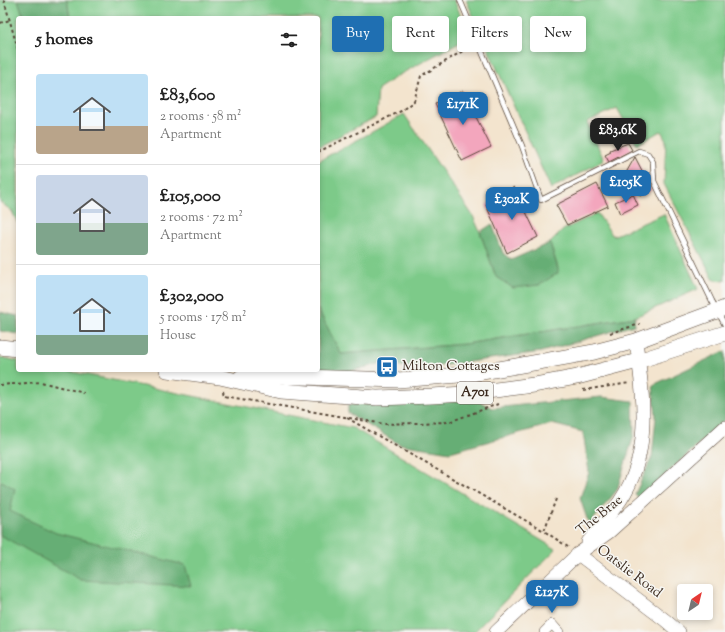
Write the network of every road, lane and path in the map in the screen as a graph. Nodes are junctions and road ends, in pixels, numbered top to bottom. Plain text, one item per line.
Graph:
1 (4, 0) edge
2 (460, 0) edge
3 (467, 16) edge
4 (10, 20) junction
5 (0, 23) edge
6 (16, 42) edge
7 (462, 52) edge
8 (482, 52) edge
9 (320, 151) edge
10 (721, 310) edge
11 (640, 324) dead end
12 (725, 325) edge
13 (725, 333) edge
14 (605, 334) dead end
15 (636, 341) junction
16 (0, 347) edge
17 (16, 350) edge
18 (638, 362) junction
19 (182, 372) edge
20 (270, 373) edge
21 (220, 377) junction
22 (0, 385) edge
23 (84, 393) dead end
24 (346, 417) dead end
25 (725, 427) edge
26 (556, 499) dead end
27 (544, 531) junction
28 (578, 554) junction
29 (496, 632) edge
30 (544, 632) edge
31 (559, 632) edge
32 (679, 632) edge

1 - 4 path
2 - 3 lane
4 - 5 path
4 - 6 path
7 - 9 path
8 - 10 lane
10 - 12 lane
10 - 15 main road, A701
11 - 14 path
13 - 18 main road, A701
15 - 18 main road
15 - 20 main road, A701
16 - 17 main road
18 - 21 main road, A701
18 - 28 main road
19 - 21 main road, A701
20 - 21 main road, A701
22 - 23 path
24 - 27 path
25 - 28 main road, The Brae
26 - 27 path
27 - 28 path
28 - 29 main road, The Brae
28 - 32 main road, Oatslie Road
30 - 31 street

